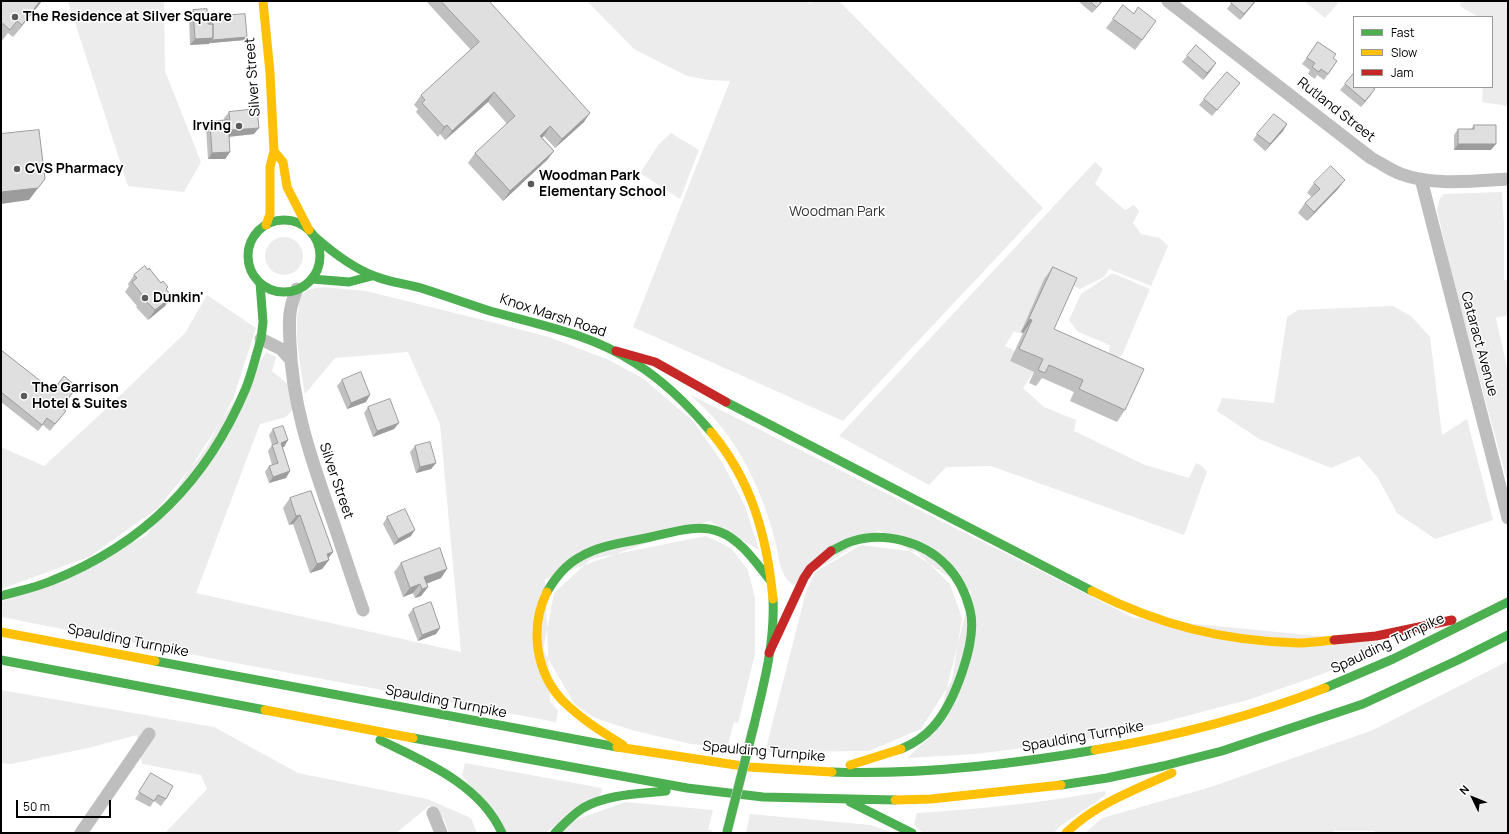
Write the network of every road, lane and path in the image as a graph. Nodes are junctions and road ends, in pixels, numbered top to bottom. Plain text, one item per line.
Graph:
1 (263, 1) edge
2 (1168, 1) edge
3 (274, 151) junction
4 (1421, 179) junction
5 (1508, 179) edge
6 (266, 225) junction
7 (311, 233) junction
8 (372, 276) junction
9 (312, 278) junction
10 (260, 283) junction
11 (297, 289) junction
12 (261, 339) junction
13 (616, 351) junction
14 (290, 359) junction
15 (1508, 518) edge
16 (770, 580) junction
17 (1, 596) edge
18 (1508, 602) edge
19 (363, 610) dead end
20 (1489, 611) junction
21 (1, 632) edge
22 (1508, 635) edge
23 (769, 653) junction
24 (1, 660) edge
25 (353, 727) junction
26 (149, 734) dead end
27 (630, 750) junction
28 (1222, 751) junction
29 (830, 771) junction
30 (687, 788) junction
31 (845, 800) junction
32 (433, 813) dead end
33 (728, 832) dead end
34 (81, 833) edge
35 (441, 833) edge
36 (502, 833) edge
37 (555, 833) edge
38 (912, 833) edge
39 (1066, 833) edge

1 - 3 main road, Silver Street
2 - 4 street, Rutland Street
3 - 6 main road, Silver Street
3 - 7 main road, Silver Street
4 - 5 street, Rutland Street
4 - 15 street, Cataract Avenue
6 - 7 main road
6 - 10 main road
7 - 8 main road, Knox Marsh Road
7 - 9 main road
8 - 9 main road, Knox Marsh Road
8 - 13 main road, Knox Marsh Road
9 - 11 main road
10 - 11 main road
10 - 12 main road
11 - 14 street, Silver Street
12 - 14 street
12 - 17 main road
13 - 16 main road, Knox Marsh Road
13 - 20 main road
14 - 19 street, Silver Street
16 - 23 main road, Knox Marsh Road
16 - 27 main road
18 - 20 main road, Spaulding Turnpike
20 - 29 main road, Spaulding Turnpike
21 - 27 main road, Spaulding Turnpike
22 - 28 main road
23 - 29 main road
23 - 33 main road, Knox Marsh Road, bridge
24 - 25 main road
25 - 30 main road
25 - 36 main road
26 - 34 street
27 - 29 main road, Spaulding Turnpike
28 - 31 main road
28 - 39 main road
30 - 31 main road
30 - 37 main road
31 - 38 main road
32 - 35 street

